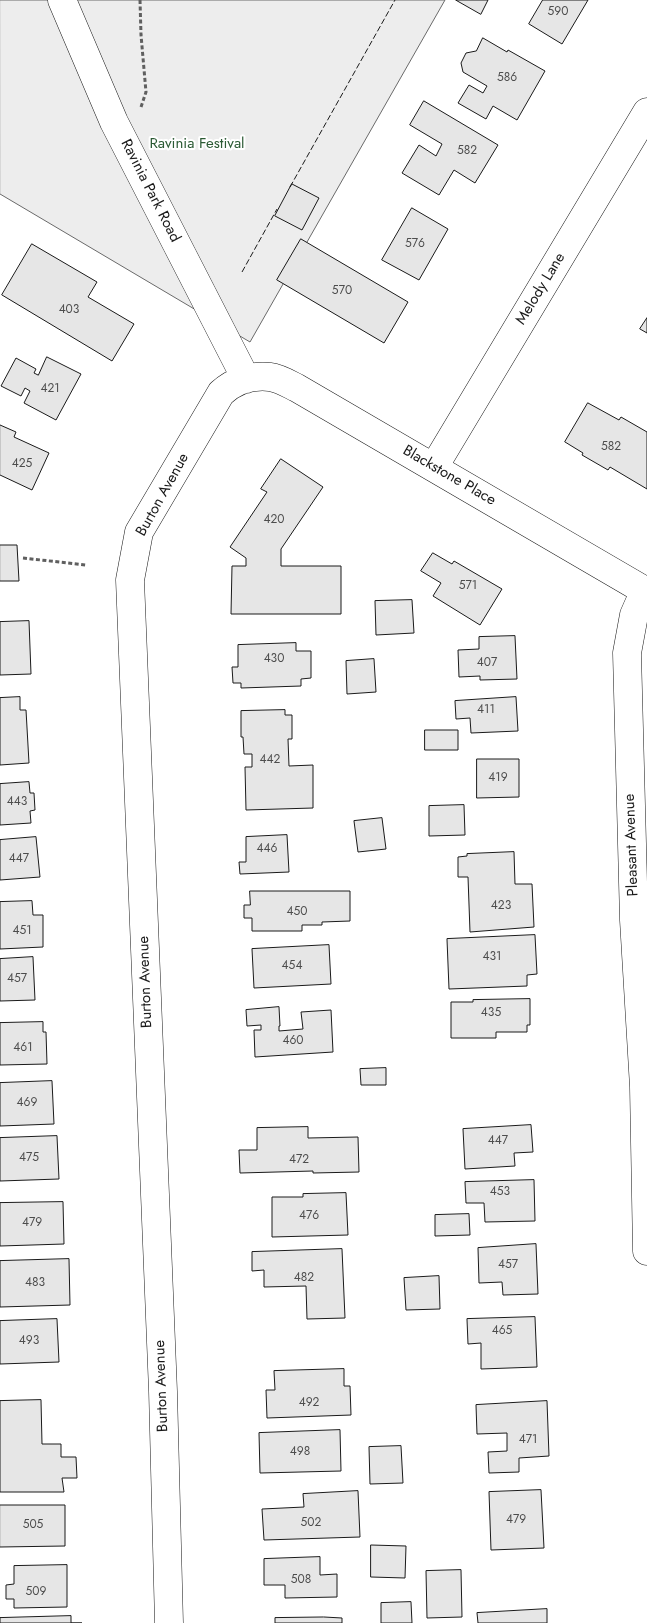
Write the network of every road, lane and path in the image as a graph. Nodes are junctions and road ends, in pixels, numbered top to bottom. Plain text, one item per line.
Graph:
1 (62, 0) edge
2 (140, 0) edge
3 (647, 112) edge
4 (127, 148) junction
5 (246, 379) junction
6 (434, 467) junction
7 (23, 558) dead end
8 (86, 564) dead end
9 (646, 591) edge
10 (647, 1251) edge
11 (168, 1623) edge

1 - 4 street, Ravinia Park Road
2 - 4 path
3 - 6 street, Melody Lane
4 - 5 street, Ravinia Park Road
5 - 6 street, Blackstone Place
5 - 11 street, Burton Avenue
6 - 9 street, Blackstone Place
7 - 8 path
9 - 10 street, Pleasant Avenue

